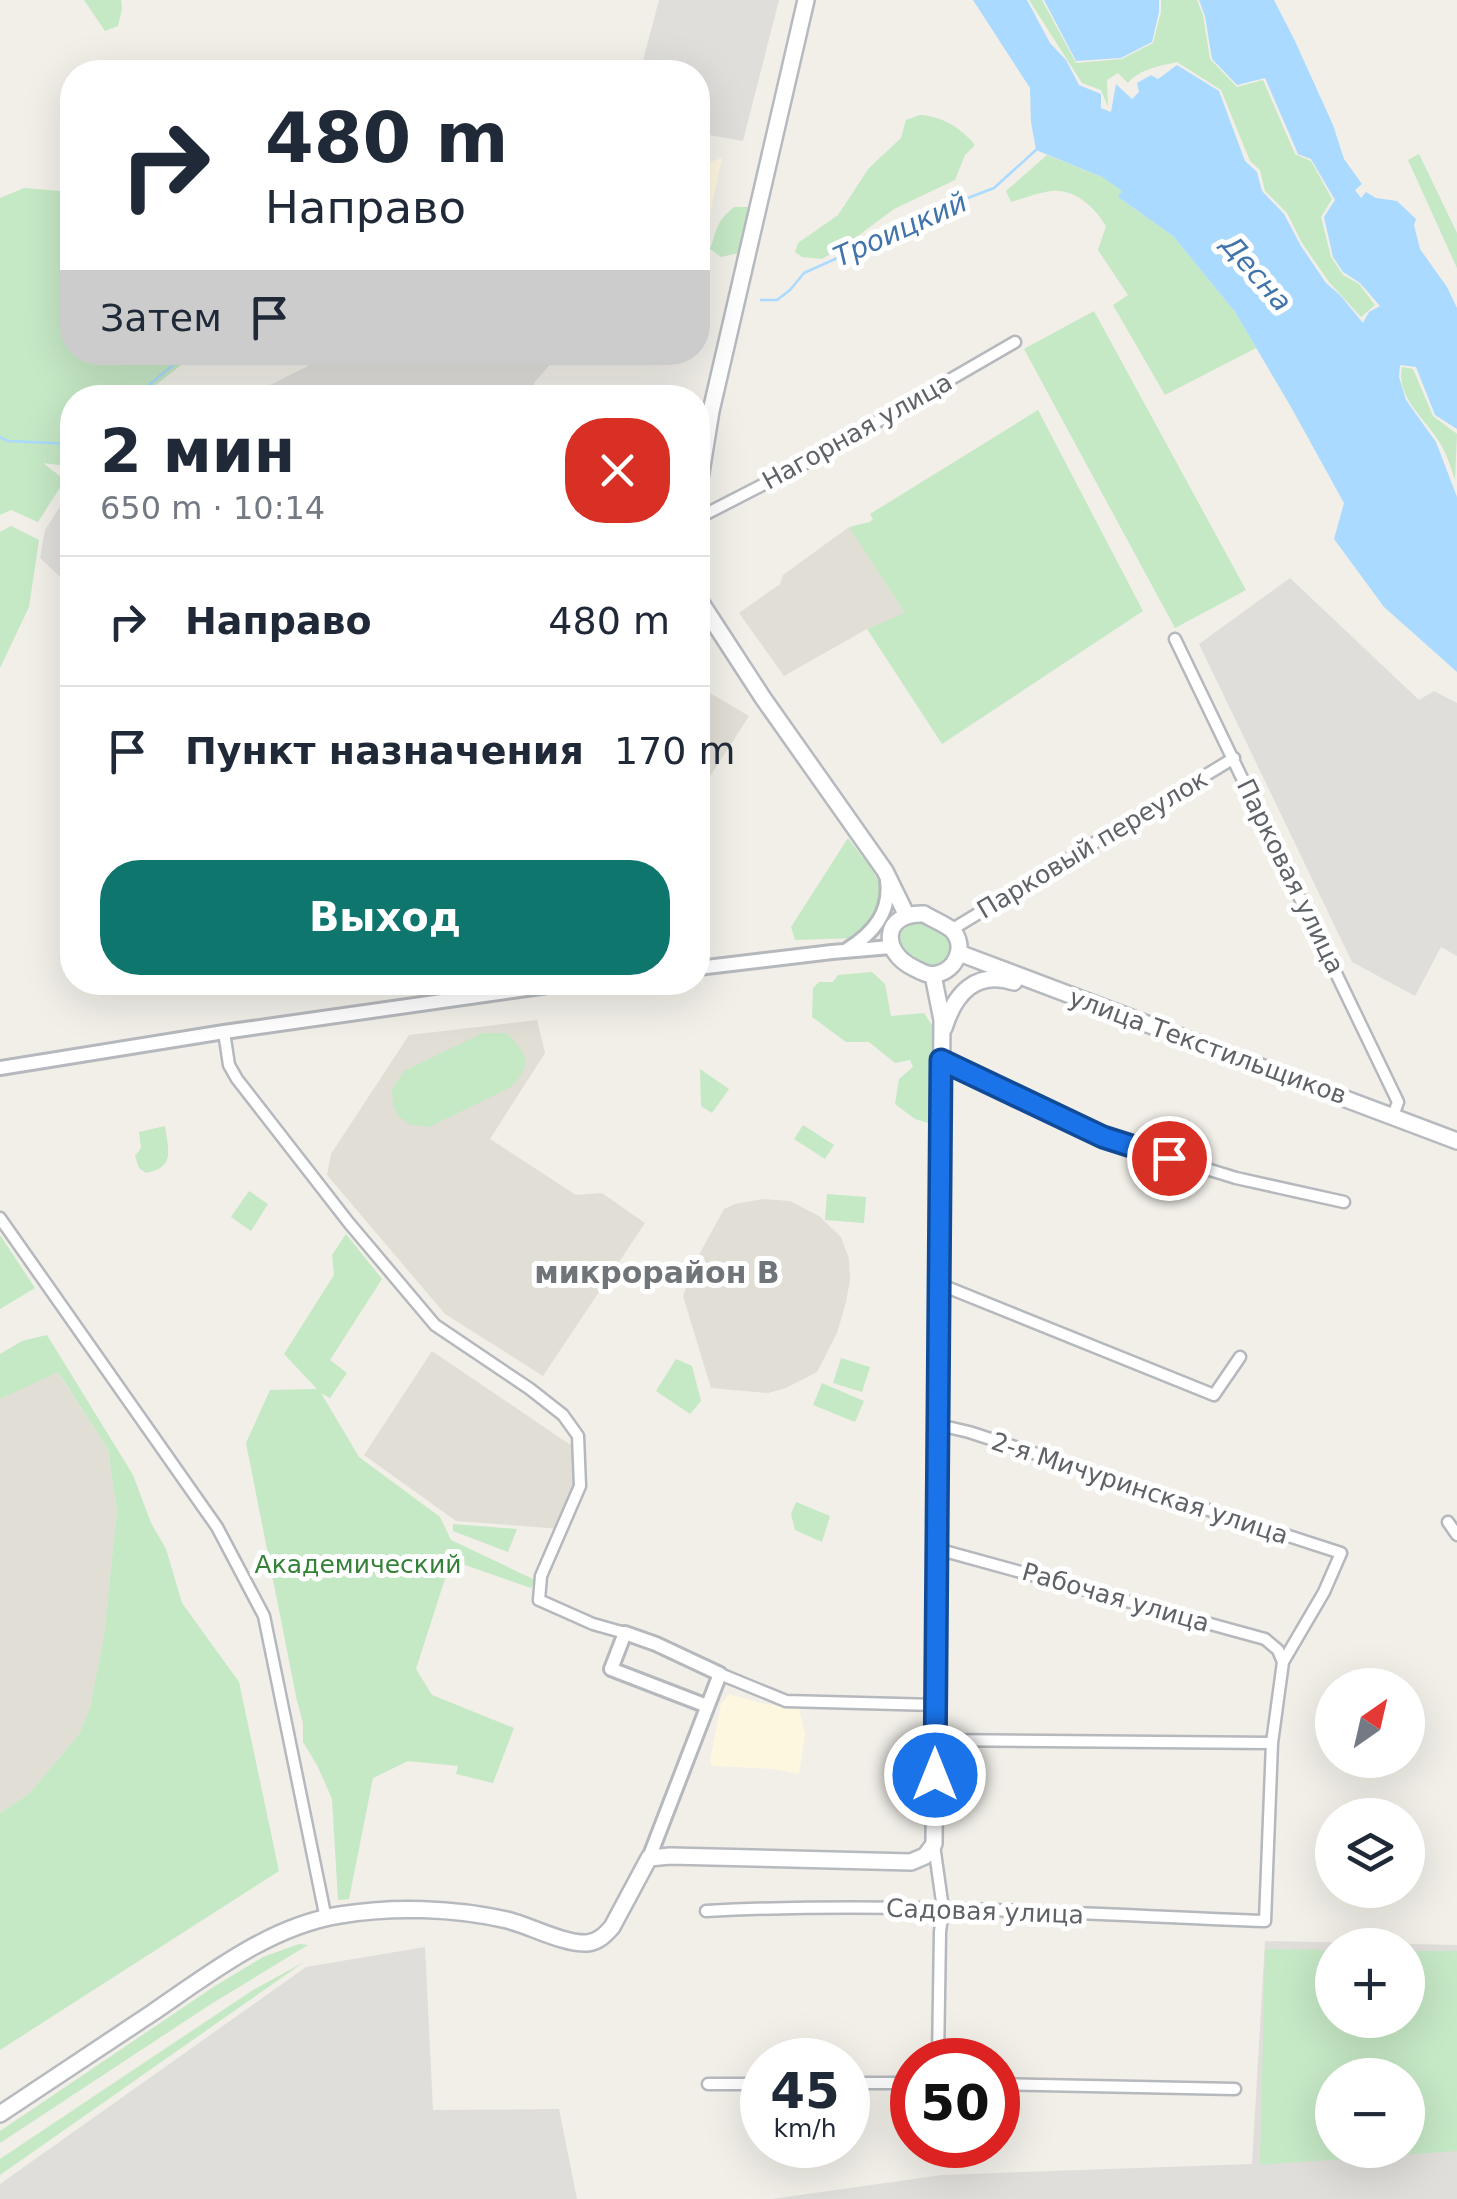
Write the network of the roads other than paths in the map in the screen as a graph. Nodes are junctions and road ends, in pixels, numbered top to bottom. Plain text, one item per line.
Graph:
1 (806, 0) edge
2 (1015, 342) dead end
3 (710, 417) edge
4 (710, 512) edge
5 (710, 617) edge
6 (1175, 639) dead end
7 (1234, 758) junction
8 (885, 871) junction
9 (907, 916) junction
10 (951, 930) junction
11 (891, 947) junction
12 (846, 950) junction
13 (959, 953) junction
14 (710, 967) edge
15 (932, 974) junction
16 (1051, 988) junction
17 (484, 995) edge
18 (224, 1032) junction
19 (941, 1036) junction
20 (941, 1060) junction
21 (0, 1068) edge
22 (1393, 1116) junction
23 (1457, 1141) edge
24 (1344, 1202) dead end
25 (0, 1218) edge
26 (939, 1284) junction
27 (1240, 1357) dead end
28 (939, 1425) junction
29 (1448, 1522) dead end
30 (1457, 1535) edge
31 (937, 1549) junction
32 (625, 1633) junction
33 (1282, 1662) junction
34 (720, 1674) junction
35 (935, 1705) junction
36 (708, 1706) junction
37 (935, 1740) junction
38 (1272, 1744) junction
39 (934, 1844) junction
40 (650, 1858) junction
41 (943, 1909) junction
42 (706, 1911) dead end
43 (326, 1918) junction
44 (938, 2038) edge
45 (708, 2084) dead end
46 (740, 2084) edge
47 (1020, 2085) edge
48 (1235, 2090) dead end
49 (0, 2114) edge

1 - 3 main road
2 - 4 street, Нагорная улица
5 - 8 main road
6 - 7 street, Парковая улица
7 - 10 street, Парковый переулок
7 - 22 street, Парковая улица
8 - 9 main road
8 - 12 street
9 - 10 main road
9 - 11 main road
10 - 13 main road
11 - 12 street
11 - 15 main road
12 - 14 street
13 - 15 main road
13 - 16 main road, улица Текстильщиков
15 - 19 main road
16 - 19 main road
16 - 22 main road, улица Текстильщиков
17 - 18 street
18 - 21 street
18 - 32 street
19 - 20 main road
20 - 24 street
20 - 26 main road
22 - 23 main road, улица Текстильщиков
25 - 43 street
26 - 27 street
26 - 28 main road
28 - 31 main road
28 - 33 street, 2-я Мичуринская улица
29 - 30 street
31 - 33 street, Рабочая улица
31 - 35 main road
32 - 34 street
32 - 36 street
33 - 38 street
34 - 35 street
34 - 36 street
35 - 37 main road
36 - 40 street
37 - 38 street
37 - 39 main road
38 - 41 street, Садовая улица
39 - 40 main road
39 - 41 street
40 - 43 main road
41 - 42 street, Садовая улица
41 - 44 street
43 - 49 main road
45 - 46 street
47 - 48 street

